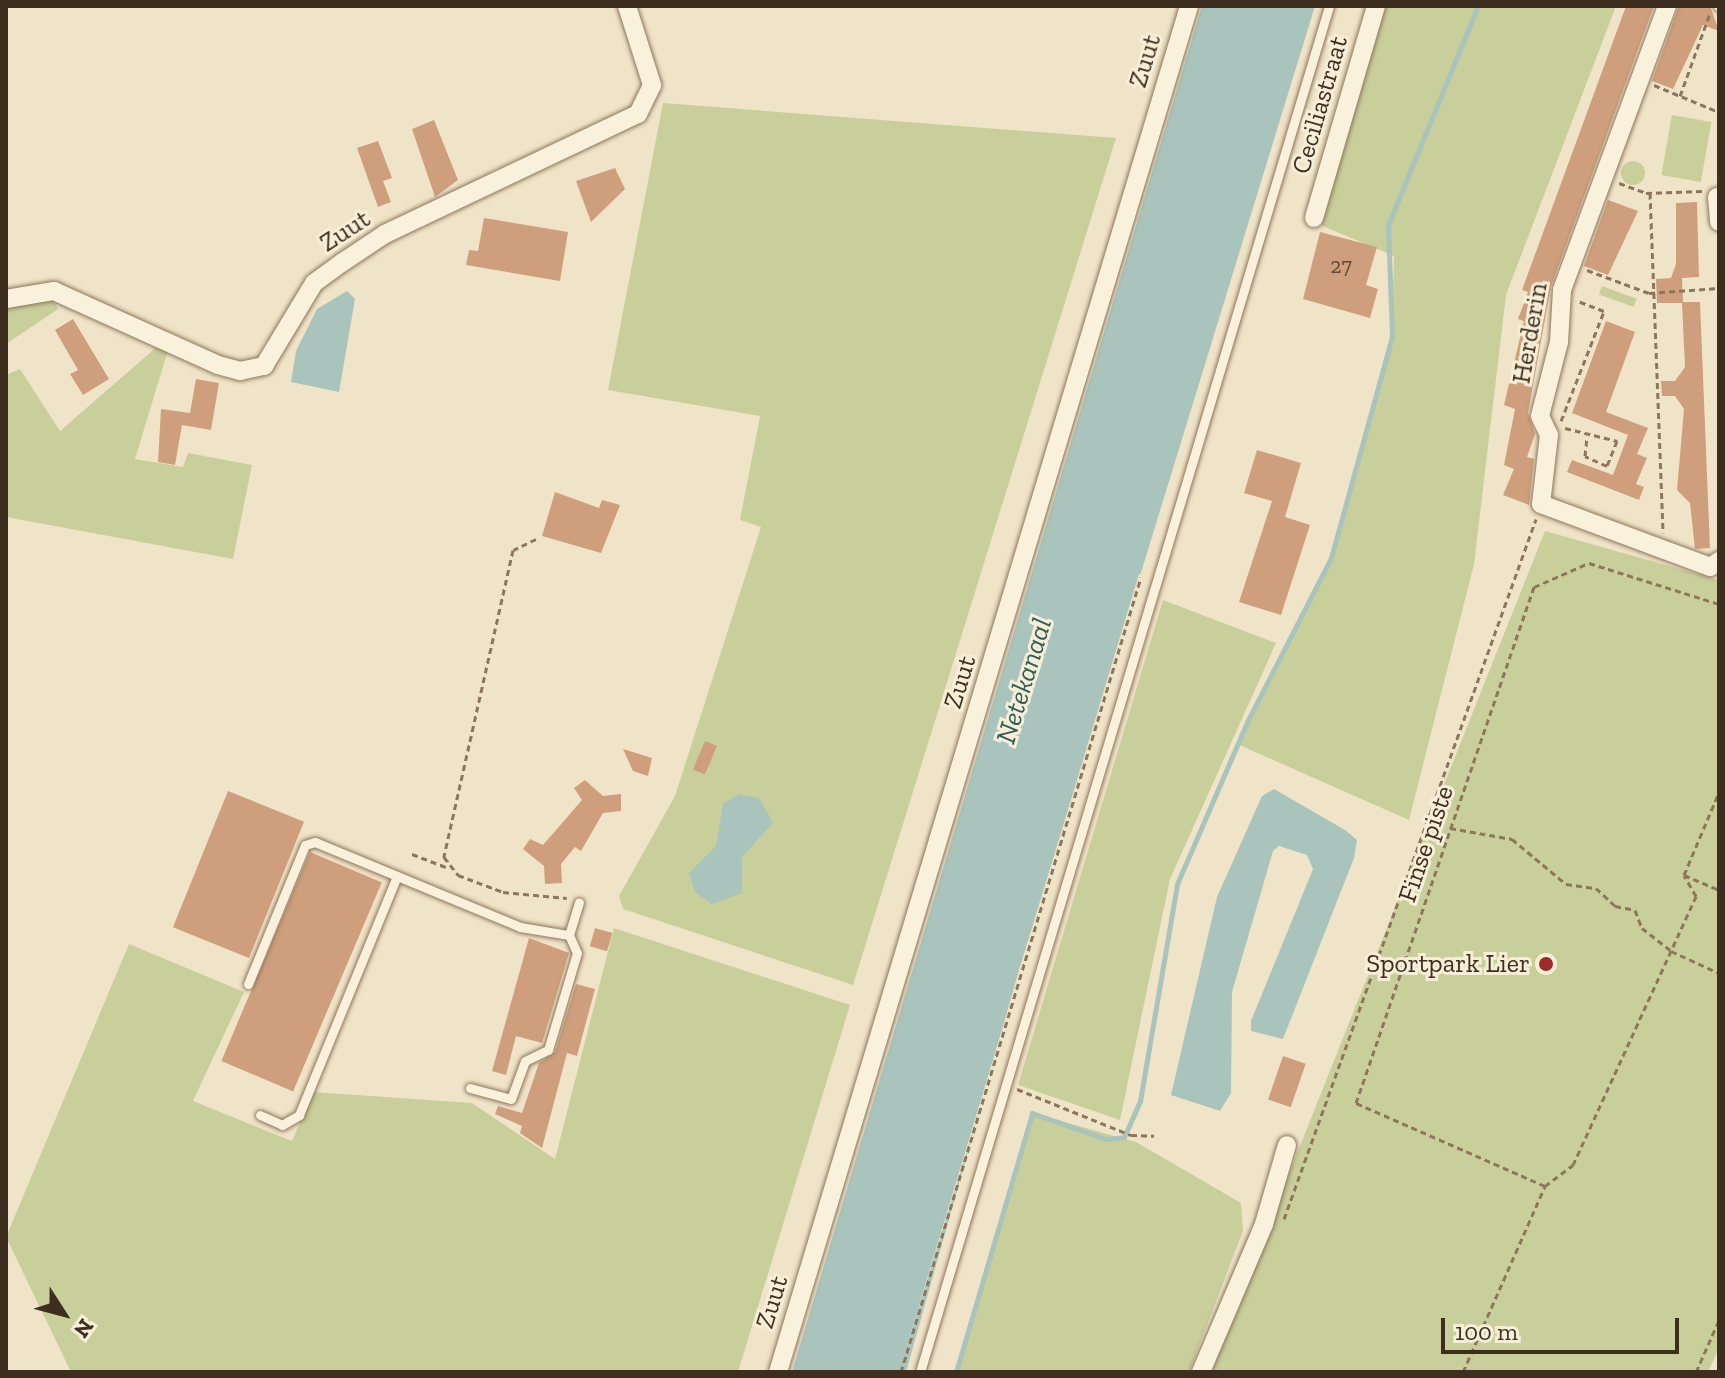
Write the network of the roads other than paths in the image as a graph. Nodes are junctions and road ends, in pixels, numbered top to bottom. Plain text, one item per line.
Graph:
1 (627, 6) edge
2 (1189, 6) edge
3 (1329, 6) edge
4 (1376, 6) edge
5 (1667, 6) edge
6 (1717, 197) road end
7 (1314, 218) dead end
8 (1719, 222) edge
9 (6, 299) edge
10 (1714, 564) edge
11 (397, 876) junction
12 (579, 902) road end
13 (569, 935) junction
14 (248, 984) dead end
15 (470, 1088) dead end
16 (260, 1115) dead end
17 (1287, 1145) dead end
18 (778, 1372) edge
19 (920, 1372) edge
20 (1201, 1372) edge

1 - 9 street, Zuut
2 - 18 street, Zuut
3 - 19 lane
4 - 7 street, Ceciliastraat
5 - 10 street, Herderin
6 - 8 street
11 - 13 lane
11 - 14 lane
11 - 16 lane
12 - 13 lane
13 - 15 lane
17 - 20 street

